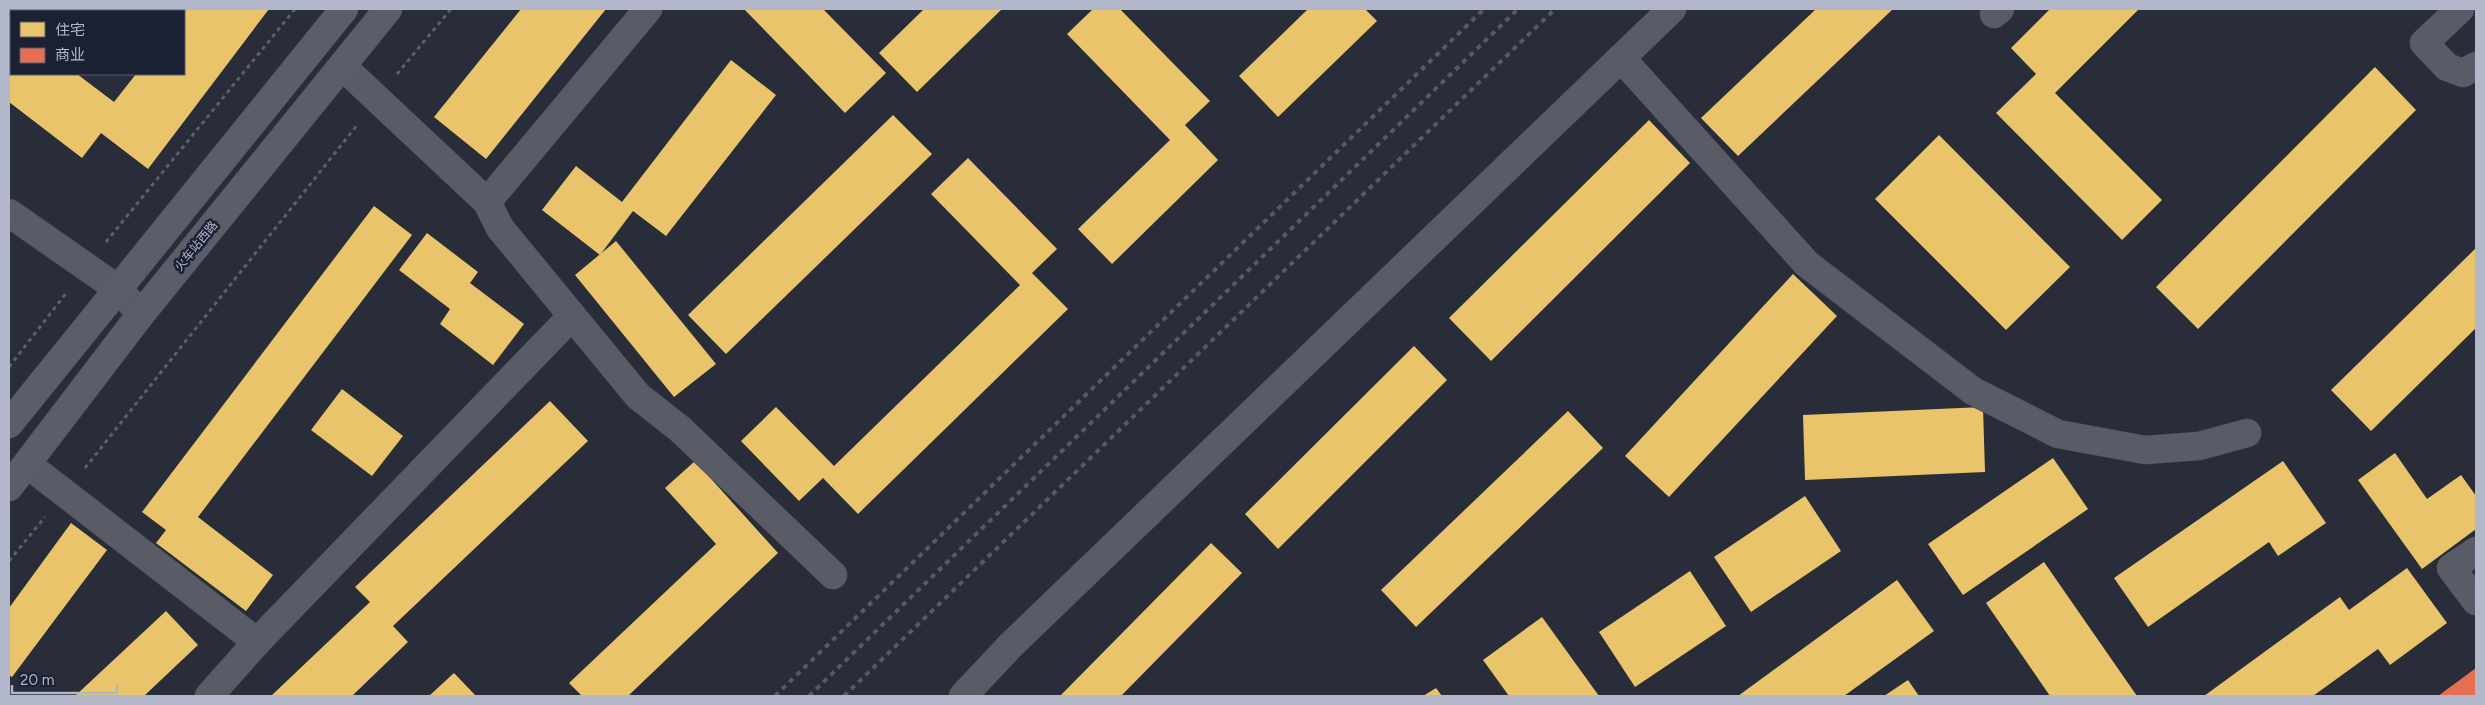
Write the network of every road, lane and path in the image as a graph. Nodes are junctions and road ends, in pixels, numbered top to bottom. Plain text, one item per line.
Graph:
1 (295, 9) edge
2 (344, 9) edge
3 (388, 9) edge
4 (451, 9) edge
5 (648, 9) edge
6 (1672, 9) edge
7 (2460, 9) edge
8 (1621, 58) junction
9 (342, 66) junction
10 (2476, 66) edge
11 (377, 99) junction
12 (487, 202) junction
13 (9, 213) edge
14 (86, 267) junction
15 (118, 289) junction
16 (141, 314) junction
17 (572, 316) junction
18 (9, 367) edge
19 (9, 424) edge
20 (2248, 433) dead end
21 (27, 464) junction
22 (9, 487) edge
23 (65, 493) junction
24 (2476, 552) edge
25 (9, 561) edge
26 (833, 575) dead end
27 (2476, 601) edge
28 (257, 642) junction
29 (209, 696) edge
30 (963, 696) edge

1 - 14 path
2 - 15 main road
3 - 9 main road, 火车站西路
4 - 11 path
5 - 12 street
6 - 8 street
7 - 10 street
8 - 20 street
8 - 30 street
9 - 11 street
9 - 16 main road, 火车站西路
11 - 12 street
11 - 23 path
12 - 17 street
13 - 14 street
14 - 15 street
14 - 18 path
15 - 16 street
15 - 19 main road
16 - 21 main road, 火车站西路
17 - 26 street
17 - 28 street
21 - 22 main road, 火车站西路
21 - 23 street
23 - 25 path
23 - 28 street
24 - 27 street
28 - 29 street

